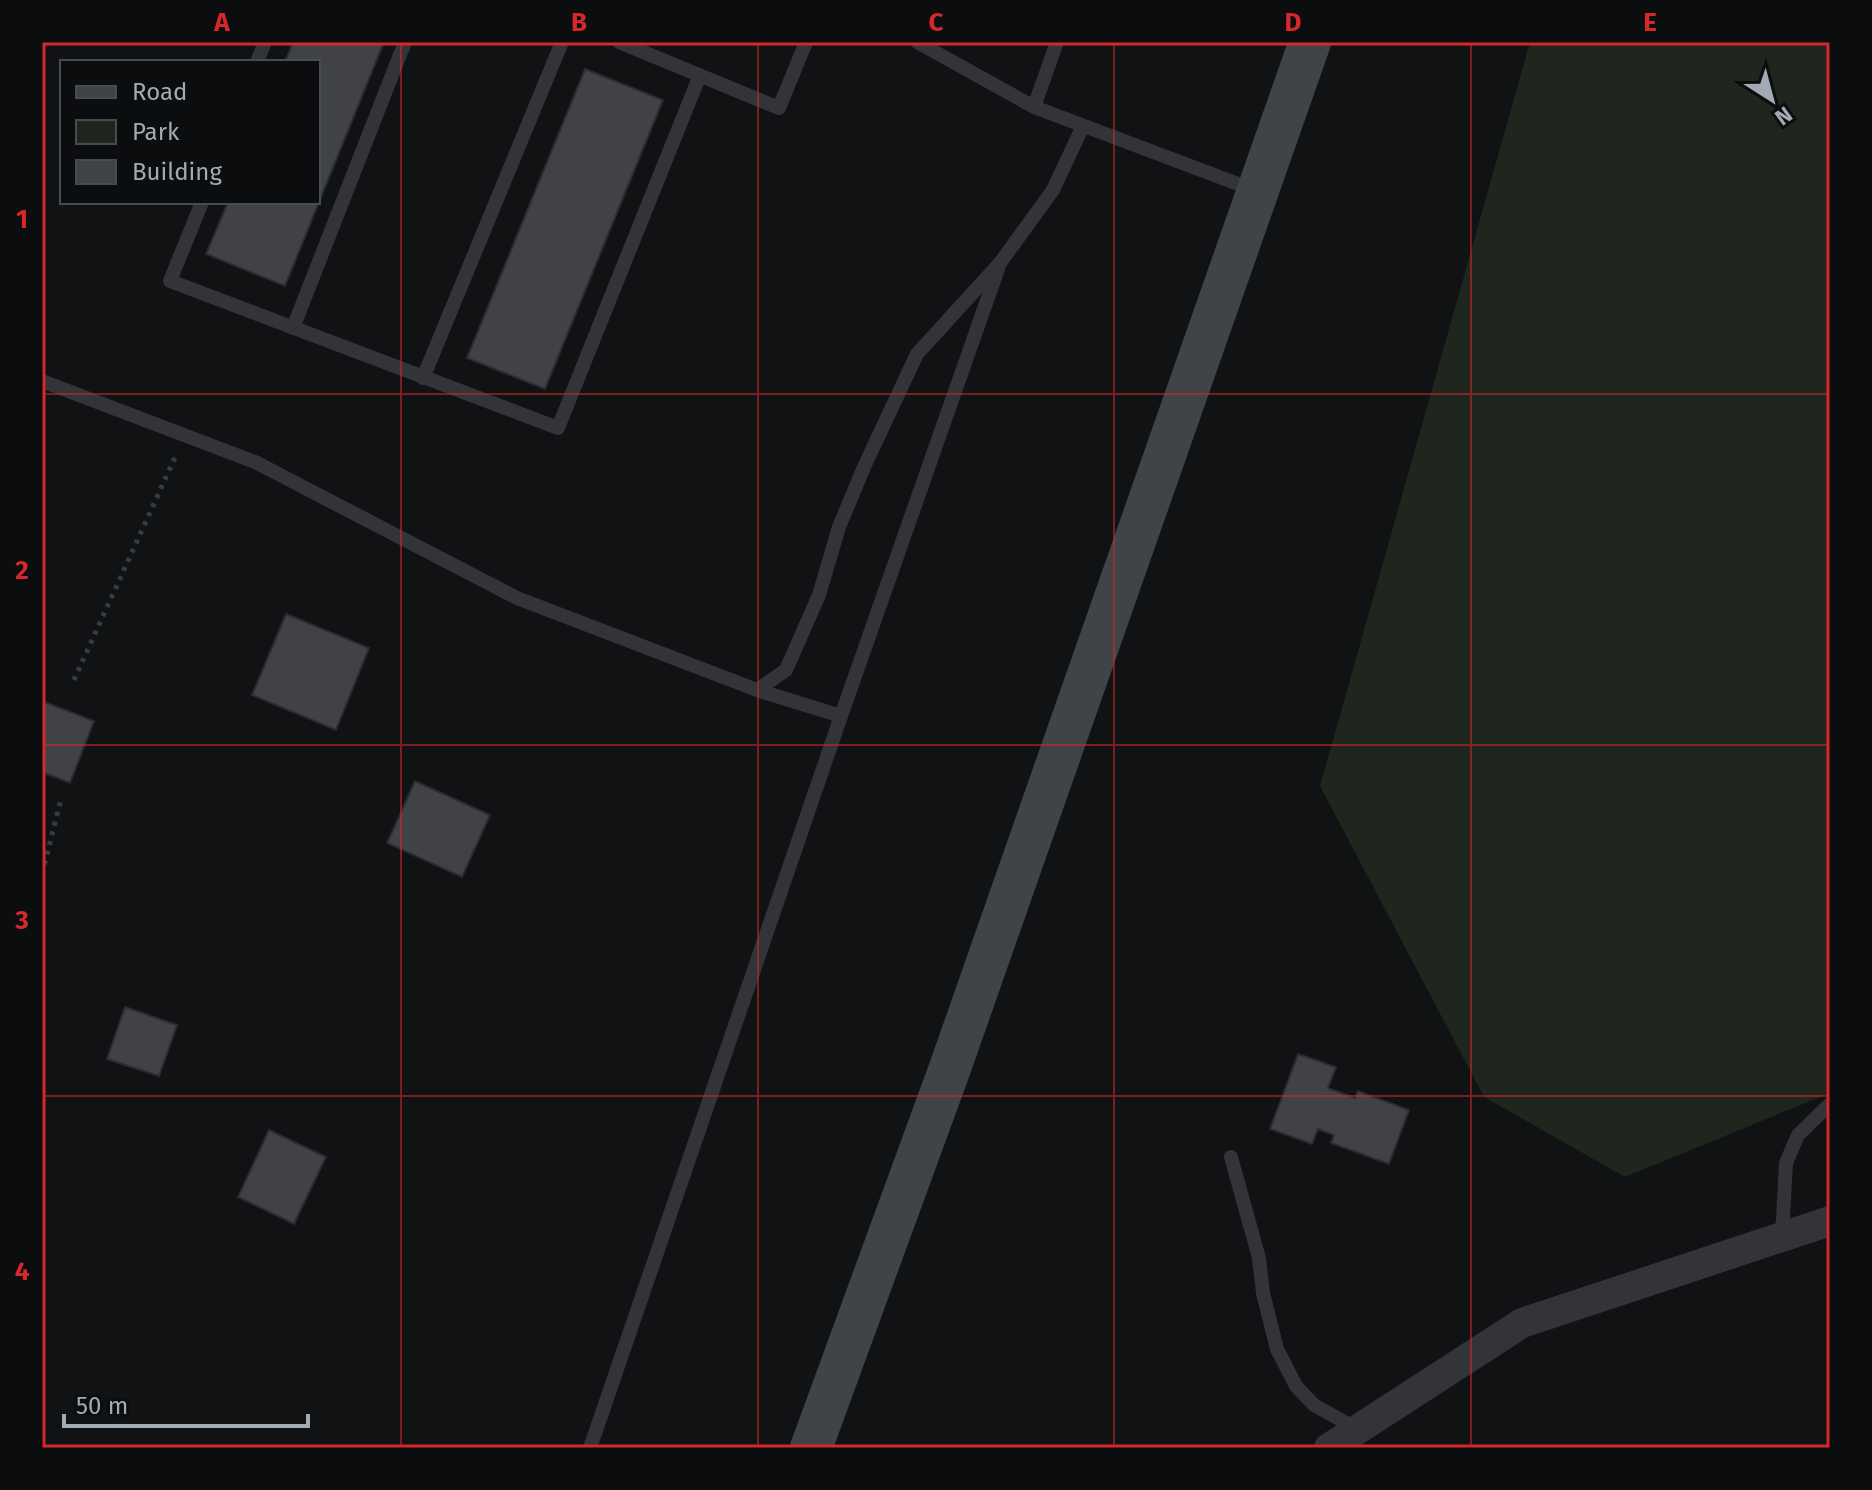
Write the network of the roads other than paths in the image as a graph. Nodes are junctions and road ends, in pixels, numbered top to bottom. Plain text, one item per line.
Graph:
1 (405, 42) edge
2 (562, 42) edge
3 (619, 42) edge
4 (806, 42) edge
5 (917, 42) edge
6 (1057, 42) edge
7 (1310, 42) edge
8 (700, 75) junction
9 (1034, 107) junction
10 (1083, 126) junction
11 (1258, 191) junction
12 (201, 204) edge
13 (1000, 263) junction
14 (293, 328) junction
15 (423, 378) junction
16 (42, 381) edge
17 (757, 690) junction
18 (841, 716) junction
19 (1830, 1104) edge
20 (1231, 1157) dead end
21 (1830, 1221) edge
22 (1782, 1237) junction
23 (1358, 1430) junction
24 (590, 1448) edge
25 (811, 1448) edge
26 (1329, 1448) edge

1 - 14 lane
2 - 15 lane
3 - 8 lane
4 - 8 lane
5 - 9 lane
6 - 9 lane
7 - 11 main road
8 - 15 lane
9 - 10 lane
10 - 11 lane
10 - 13 lane
11 - 25 main road
12 - 14 lane
13 - 17 lane
13 - 18 lane
14 - 15 lane
16 - 17 lane
17 - 18 lane
18 - 24 lane
19 - 22 lane
20 - 23 lane
21 - 22 street
22 - 23 street
23 - 26 street

